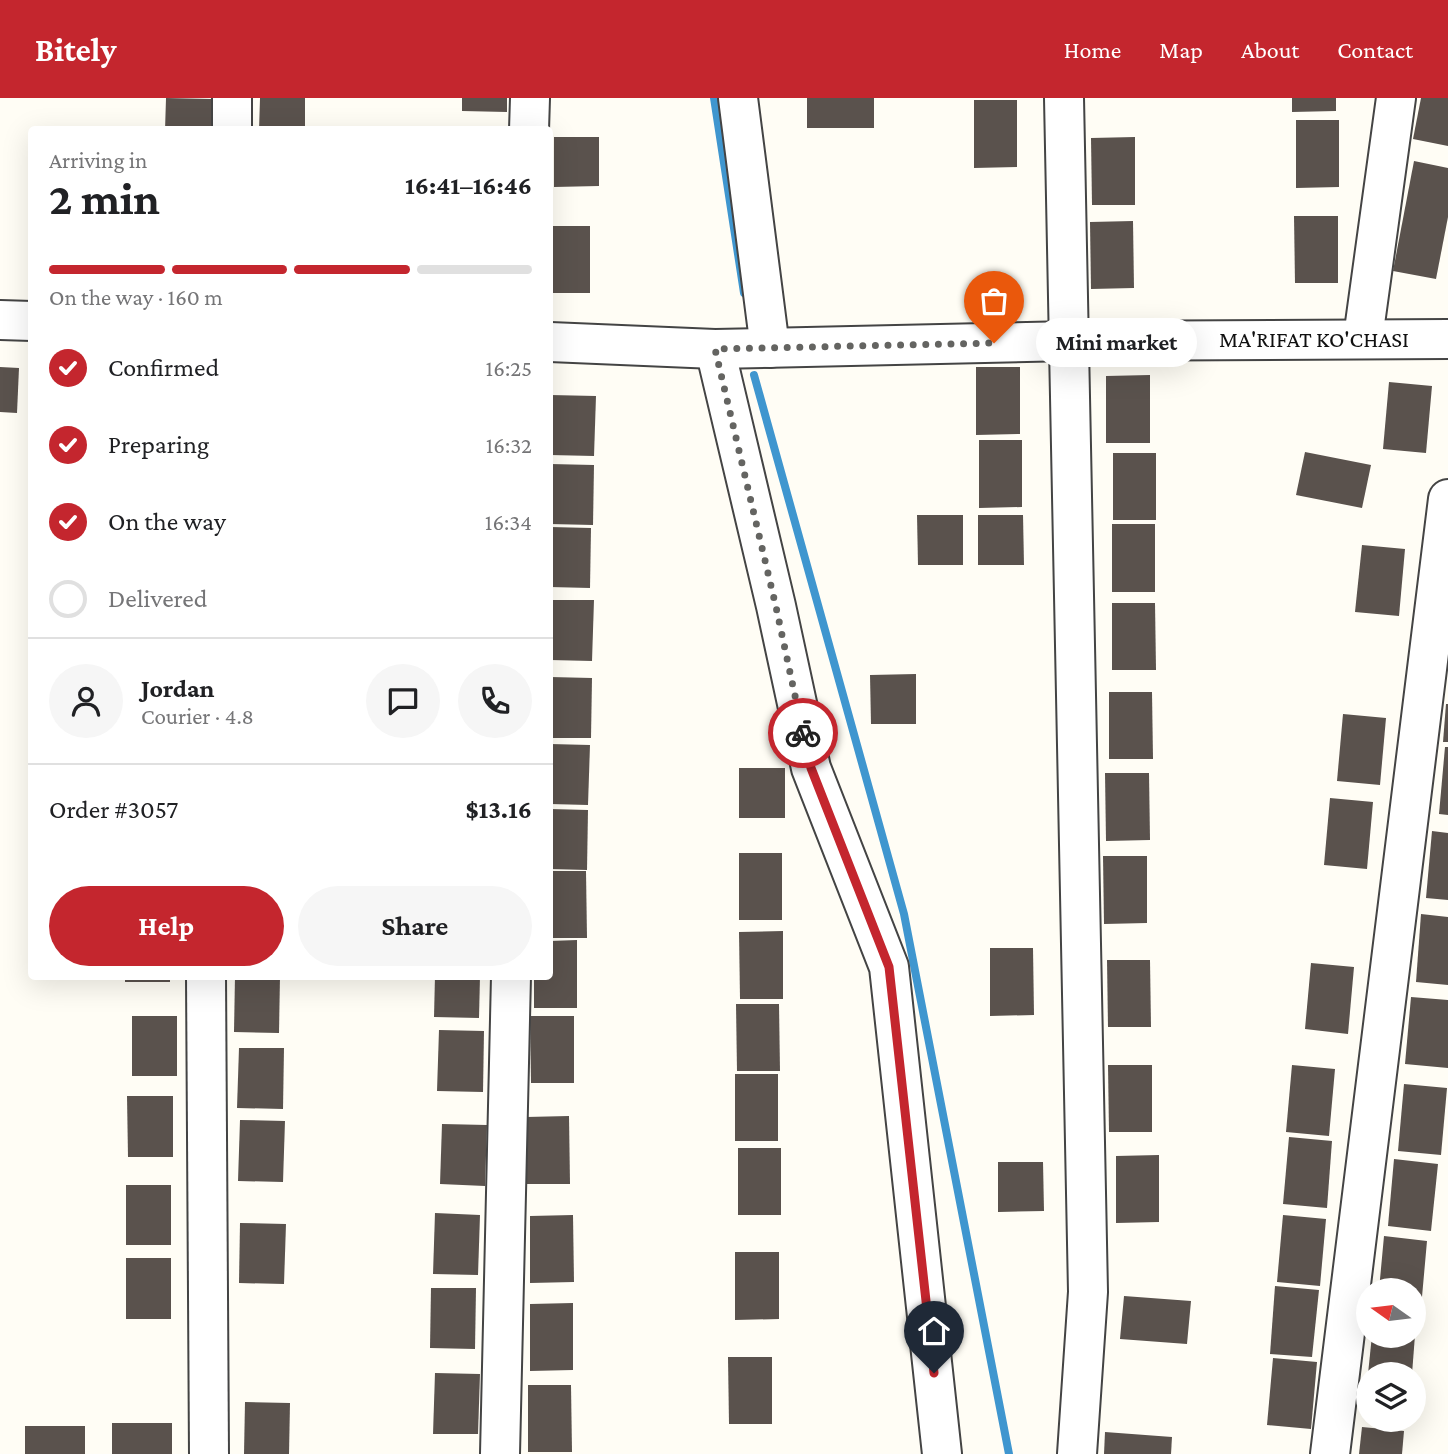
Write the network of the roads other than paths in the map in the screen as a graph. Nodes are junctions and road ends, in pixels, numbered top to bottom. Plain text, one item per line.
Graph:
1 (232, 98) edge
2 (530, 98) edge
3 (738, 98) edge
4 (1064, 98) edge
5 (1396, 98) edge
6 (232, 126) edge
7 (530, 126) edge
8 (0, 320) edge
9 (28, 321) edge
10 (1363, 338) junction
11 (1448, 339) edge
12 (1070, 341) junction
13 (553, 342) edge
14 (770, 348) junction
15 (715, 349) junction
16 (1448, 499) edge
17 (206, 980) edge
18 (511, 980) edge
19 (209, 1454) edge
20 (500, 1454) edge
21 (942, 1454) edge
22 (1077, 1454) edge
23 (1330, 1454) edge

1 - 6 street
2 - 7 street
3 - 14 street
4 - 12 street
5 - 10 street
8 - 9 street
10 - 11 street, MA'RIFAT KO'CHASI
10 - 12 street, MA'RIFAT KO'CHASI
12 - 14 street, MA'RIFAT KO'CHASI
12 - 22 street
13 - 15 street, MA'RIFAT KO'CHASI
14 - 15 street, MA'RIFAT KO'CHASI
15 - 21 street
16 - 23 street
17 - 19 street
18 - 20 street

